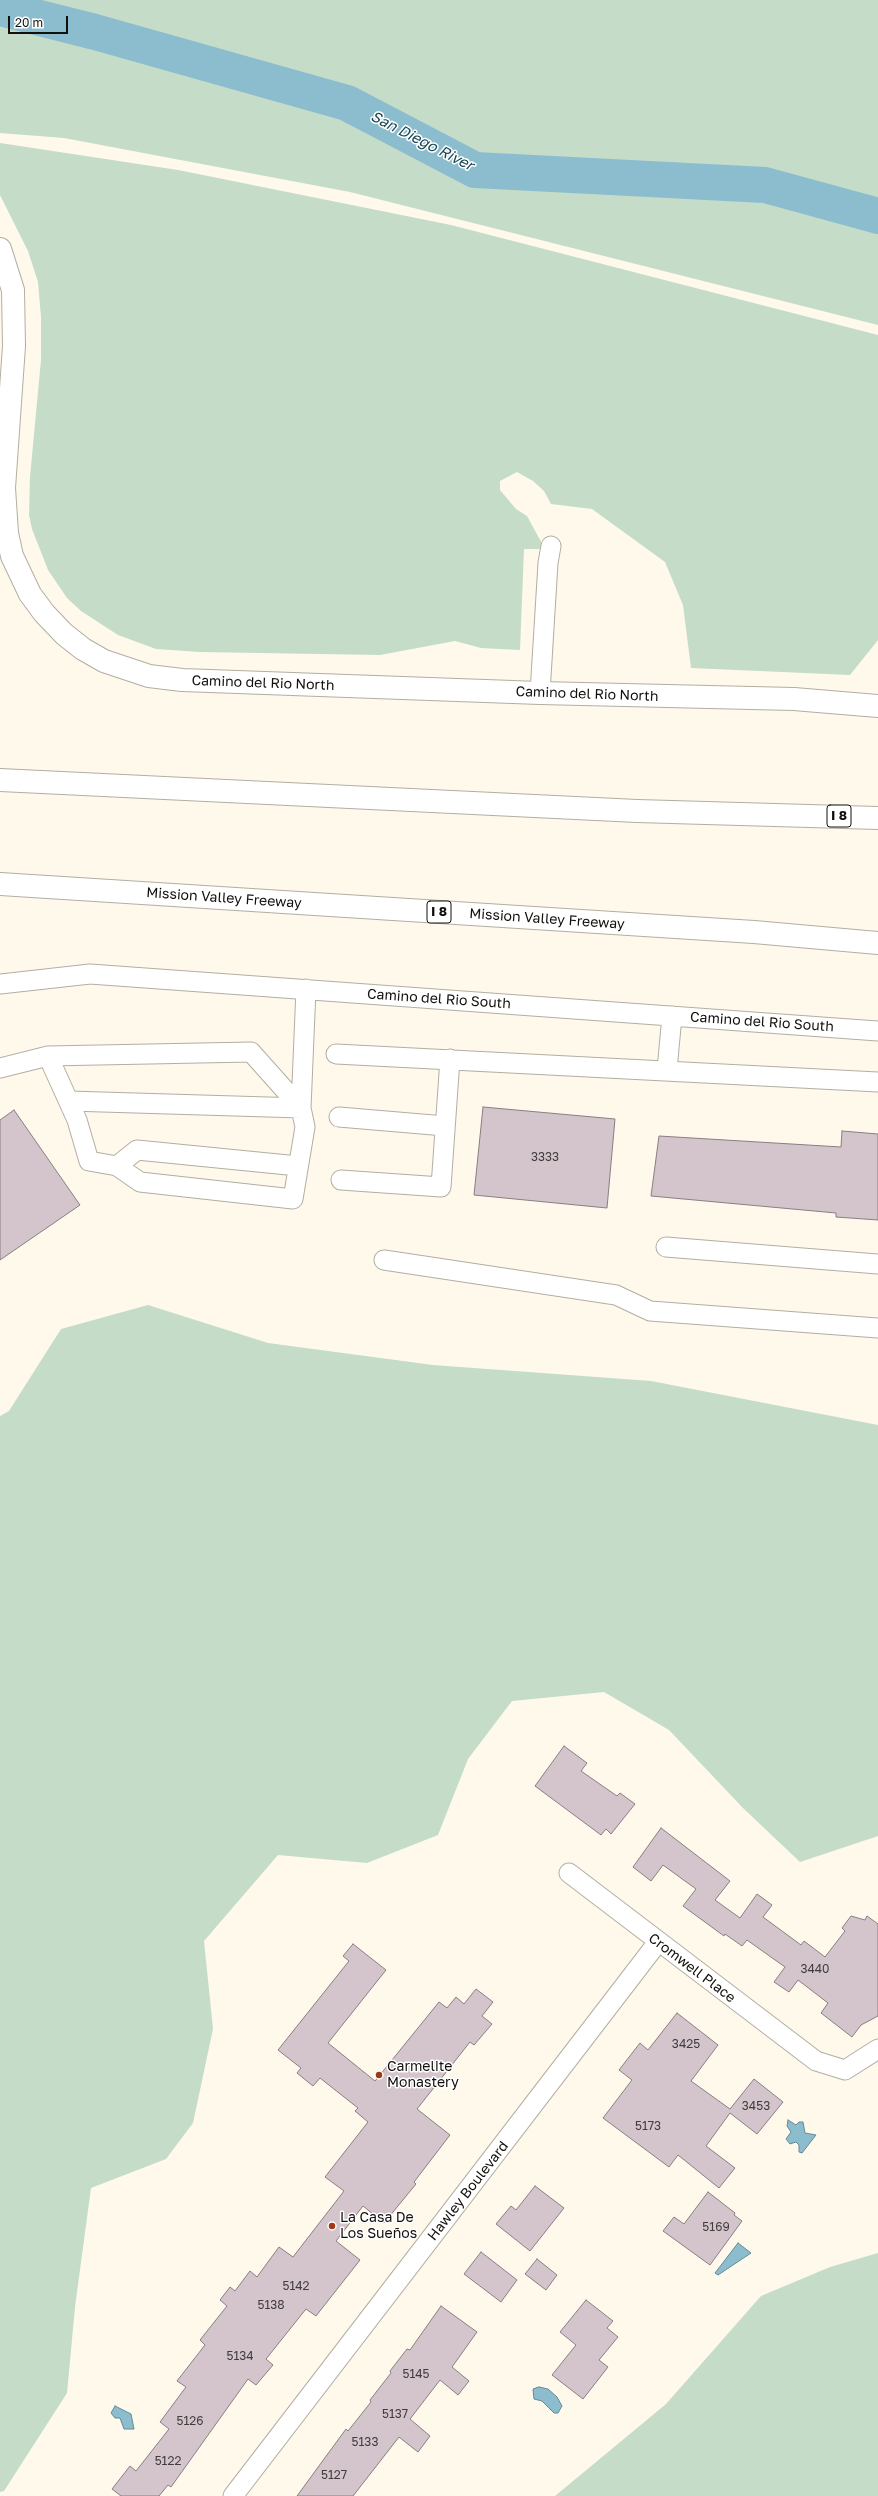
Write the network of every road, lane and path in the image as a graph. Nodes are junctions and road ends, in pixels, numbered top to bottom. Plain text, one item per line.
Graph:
1 (0, 249) edge
2 (551, 546) dead end
3 (540, 693) junction
4 (878, 706) edge
5 (0, 780) edge
6 (878, 818) edge
7 (0, 884) edge
8 (878, 943) edge
9 (0, 984) edge
10 (306, 989) junction
11 (672, 1016) junction
12 (878, 1031) edge
13 (336, 1054) dead end
14 (48, 1056) junction
15 (450, 1059) junction
16 (0, 1068) edge
17 (667, 1070) junction
18 (878, 1082) edge
19 (68, 1101) junction
20 (301, 1108) junction
21 (339, 1117) dead end
22 (445, 1126) junction
23 (117, 1166) junction
24 (298, 1166) junction
25 (341, 1180) dead end
26 (666, 1248) dead end
27 (384, 1260) dead end
28 (878, 1264) edge
29 (878, 1328) edge
30 (569, 1873) dead end
31 (658, 1942) junction
32 (878, 2049) edge
33 (233, 2496) edge

1 - 3 main road, Camino del Rio North
2 - 3 street
3 - 4 main road, Camino del Rio North
5 - 6 main road, I 8
7 - 8 main road, Mission Valley Freeway / I 8
9 - 10 street, Camino del Rio South
10 - 11 street, Camino del Rio South
10 - 20 street
11 - 12 street, Camino del Rio South
11 - 17 street
13 - 15 street
14 - 16 street
14 - 19 street
14 - 20 street
15 - 17 street
15 - 22 street
17 - 18 street
19 - 20 street
19 - 23 street
20 - 24 street
21 - 22 street
22 - 25 street
23 - 24 street
23 - 24 street
26 - 28 street
27 - 29 street
30 - 31 street, Cromwell Place
31 - 32 street, Cromwell Place
31 - 33 street, Hawley Boulevard

